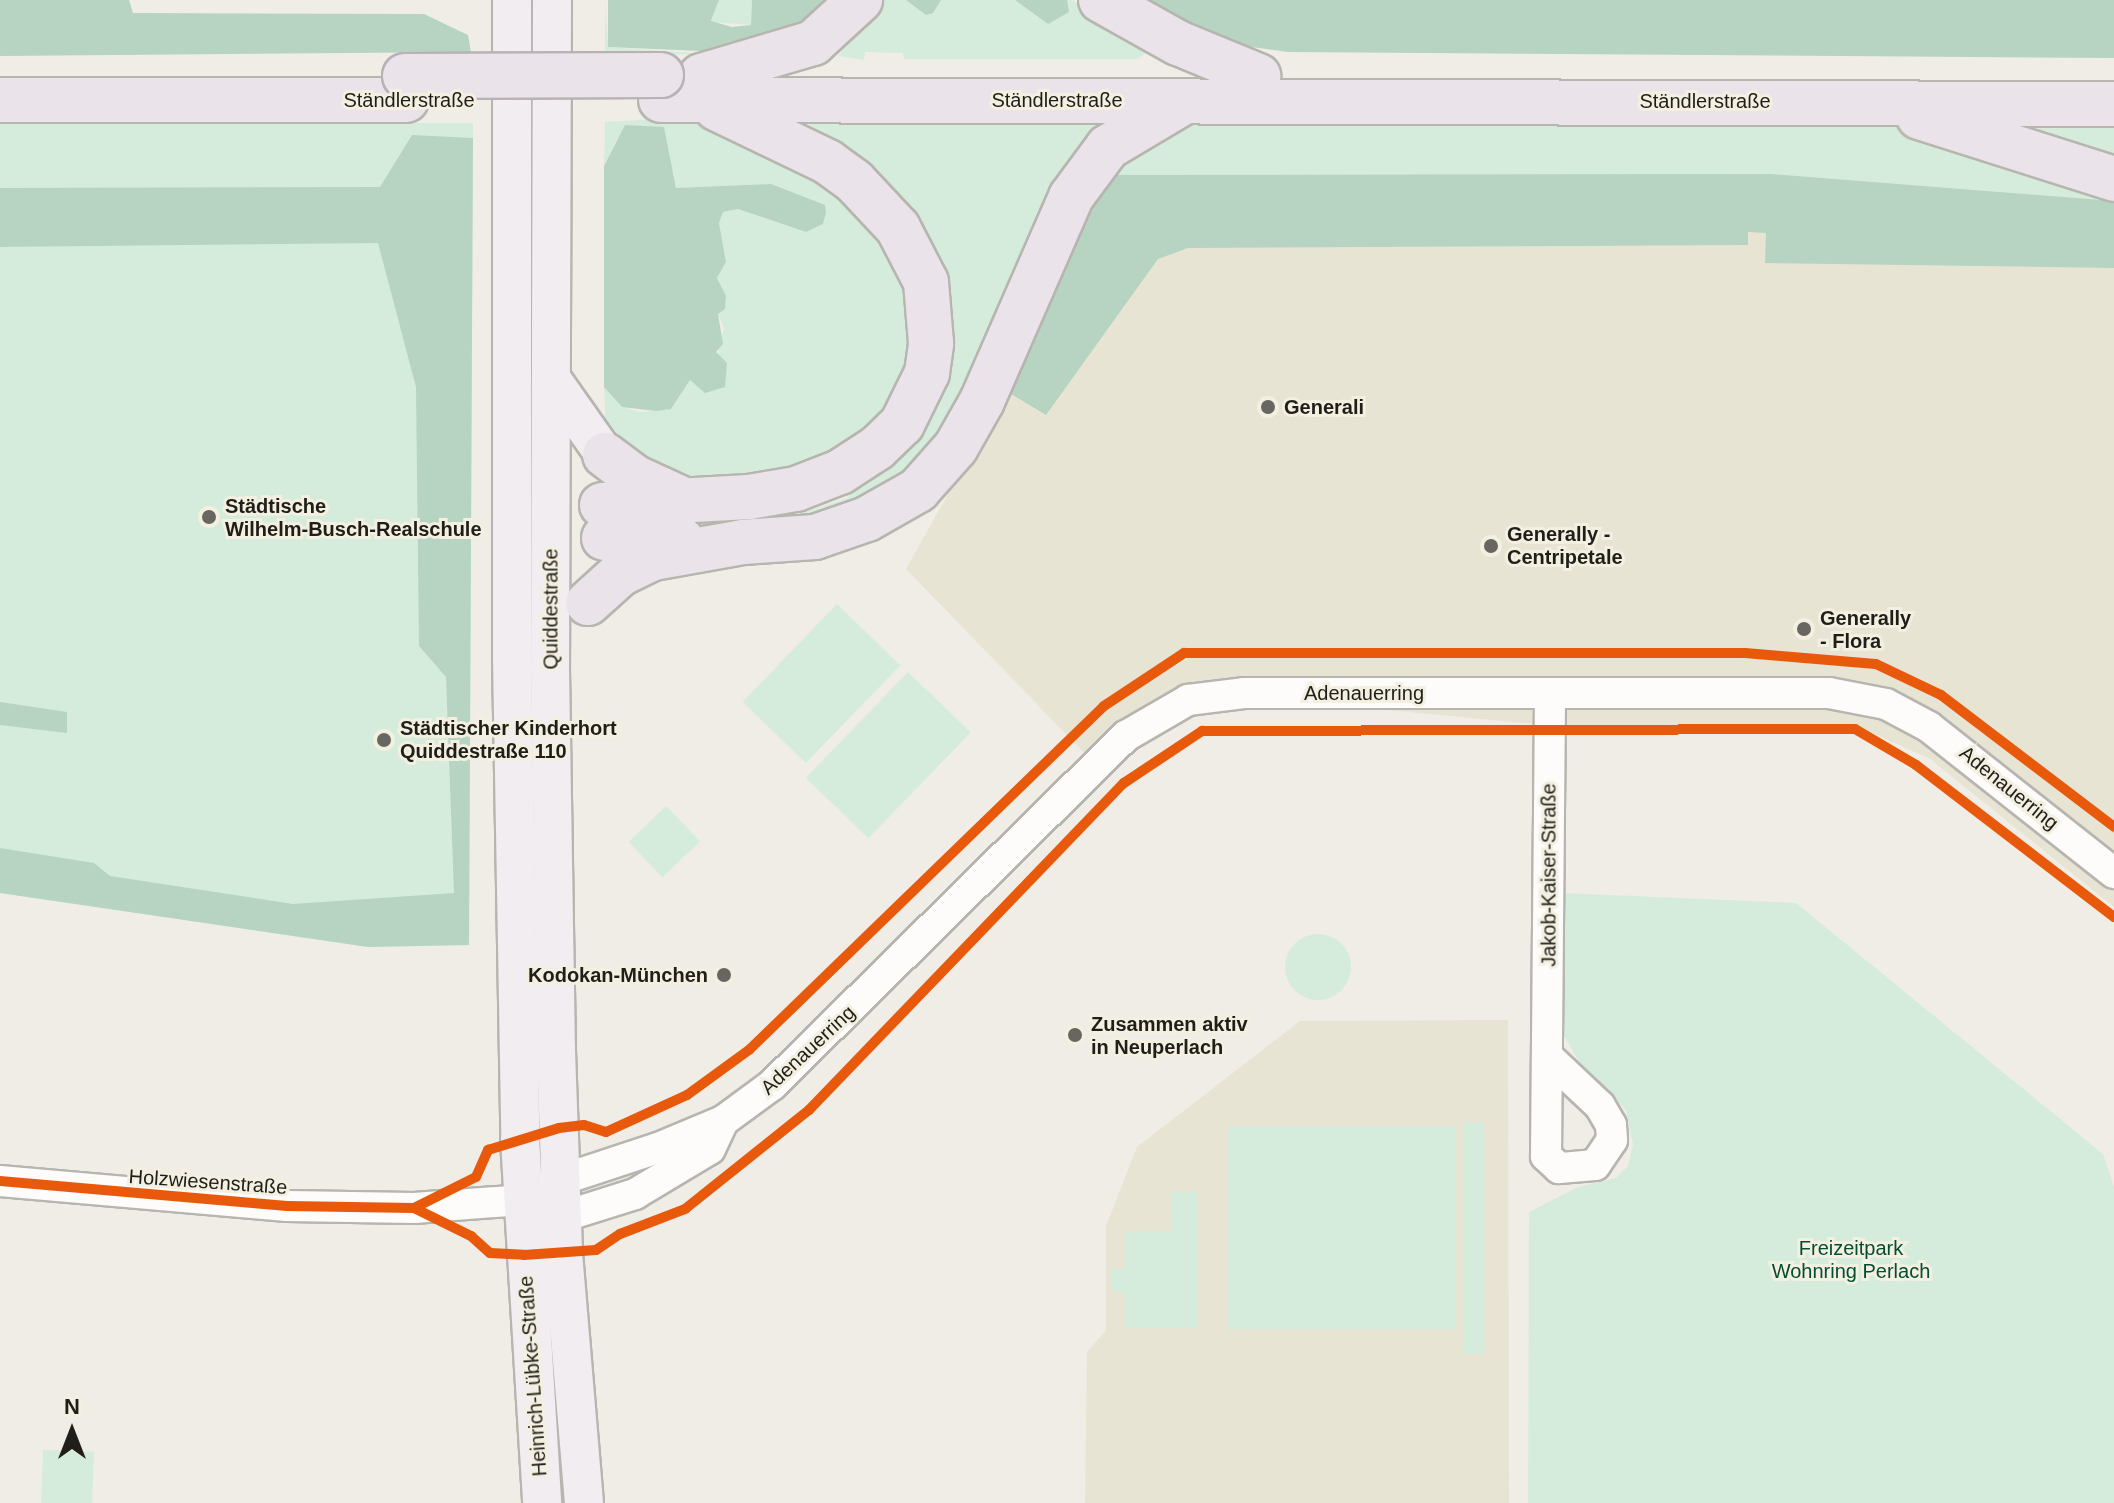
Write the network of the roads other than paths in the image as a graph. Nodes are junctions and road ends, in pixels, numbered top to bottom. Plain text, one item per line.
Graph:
1 (512, 0) edge
2 (552, 0) edge
3 (860, 0) edge
4 (1101, 0) edge
5 (0, 76) edge
6 (1258, 76) junction
7 (2114, 77) edge
8 (405, 88) junction
9 (681, 88) junction
10 (0, 100) edge
11 (1188, 100) junction
12 (1898, 102) junction
13 (2114, 104) edge
14 (2114, 179) edge
15 (552, 380) junction
16 (605, 455) joint
17 (686, 500) junction
18 (512, 521) junction
19 (551, 522) junction
20 (603, 522) junction
21 (743, 542) junction
22 (588, 603) joint
23 (550, 670) junction
24 (1550, 693) junction
25 (2114, 873) edge
26 (1548, 1057) dead end
27 (723, 1121) junction
28 (561, 1180) junction
29 (0, 1181) edge
30 (522, 1200) junction
31 (562, 1217) junction
32 (542, 1503) edge
33 (584, 1503) edge

1 - 18 main road, Quiddestraße
2 - 15 main road, Quiddestraße
3 - 9 highway
4 - 6 highway
5 - 8 highway, Ständlerstraße
6 - 7 highway, Ständlerstraße
6 - 9 highway, Ständlerstraße
8 - 9 highway, Ständlerstraße
8 - 10 highway, Ständlerstraße
9 - 11 highway, Ständlerstraße
9 - 17 highway
11 - 12 highway, Ständlerstraße
11 - 21 highway
12 - 13 highway, Ständlerstraße
12 - 14 highway
15 - 16 main road
15 - 19 main road, Quiddestraße
16 - 17 highway
17 - 20 highway
18 - 19 main road
18 - 30 main road, Quiddestraße
19 - 20 main road
19 - 23 main road, Quiddestraße
20 - 21 highway
21 - 22 highway
22 - 23 main road
23 - 28 main road, Quiddestraße
24 - 25 street, Adenauerring
24 - 26 street, Jakob-Kaiser-Straße
24 - 27 street, Adenauerring
27 - 28 street, Adenauerring
27 - 31 street, Adenauerring
28 - 30 street, Adenauerring
28 - 31 main road, Quiddestraße
29 - 30 street, Holzwiesenstraße
30 - 31 street
30 - 32 main road, Heinrich-Lübke-Straße
31 - 33 main road, Heinrich-Lübke-Straße

